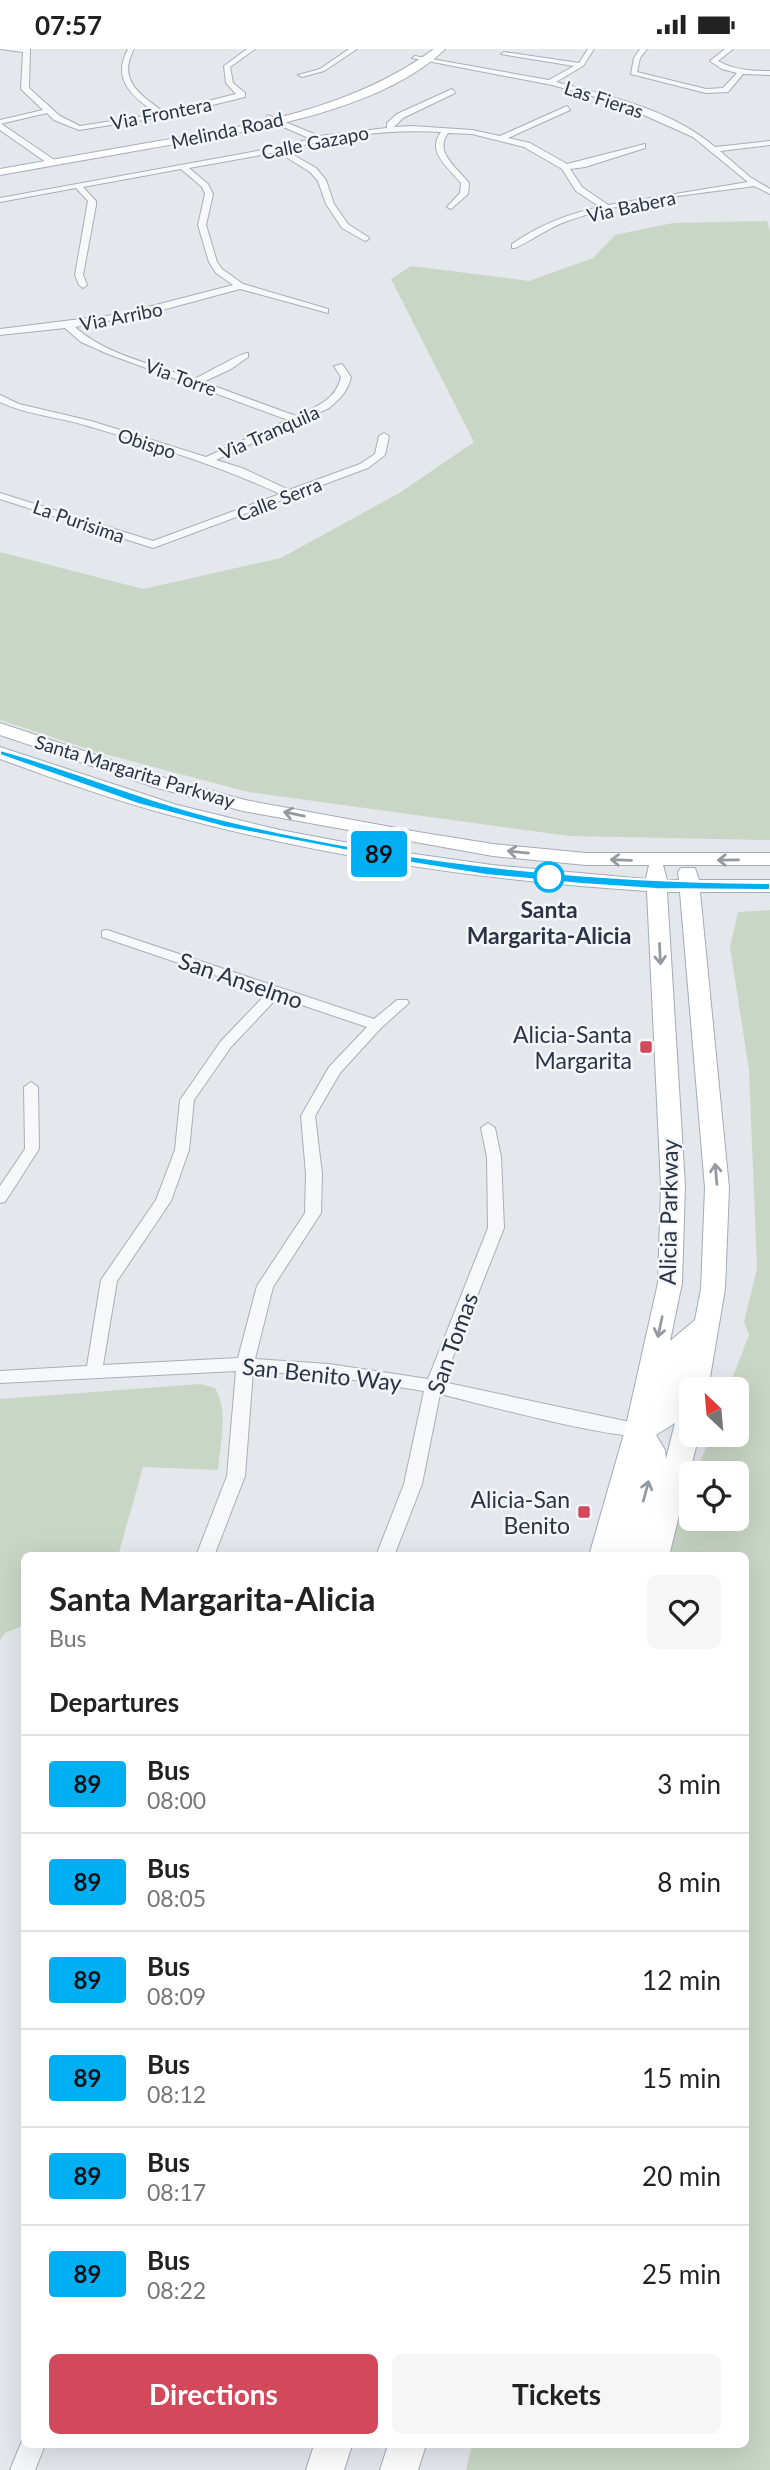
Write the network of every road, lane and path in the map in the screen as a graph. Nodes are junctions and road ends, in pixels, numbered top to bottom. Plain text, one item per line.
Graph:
1 (1, 49) edge
2 (27, 49) edge
3 (131, 49) edge
4 (252, 49) edge
5 (354, 49) edge
6 (440, 49) edge
7 (591, 49) edge
8 (644, 49) edge
9 (726, 49) edge
10 (504, 54) dead end
11 (423, 56) edge
12 (581, 65) junction
13 (743, 70) junction
14 (770, 73) edge
15 (302, 75) dead end
16 (551, 82) junction
17 (452, 91) dead end
18 (242, 95) joint
19 (567, 108) dead end
20 (47, 111) junction
21 (163, 115) junction
22 (272, 119) junction
23 (0, 124) edge
24 (391, 129) junction
25 (446, 130) junction
26 (503, 138) junction
27 (318, 139) junction
28 (770, 143) edge
29 (642, 146) dead end
30 (279, 149) junction
31 (716, 149) junction
32 (50, 160) junction
33 (0, 166) edge
34 (183, 167) junction
35 (565, 167) junction
36 (0, 172) edge
37 (754, 184) junction
38 (79, 187) junction
39 (770, 192) edge
40 (0, 200) edge
41 (451, 207) dead end
42 (607, 208) junction
43 (365, 239) dead end
44 (515, 246) dead end
45 (83, 285) dead end
46 (240, 286) junction
47 (326, 311) dead end
48 (68, 326) junction
49 (0, 333) edge
50 (245, 355) dead end
51 (339, 366) dead end
52 (196, 382) junction
53 (0, 398) edge
54 (298, 420) junction
55 (384, 436) dead end
56 (205, 461) junction
57 (291, 495) junction
58 (0, 496) edge
59 (158, 544) joint
60 (0, 729) edge
61 (0, 753) edge
62 (770, 859) edge
63 (687, 860) junction
64 (657, 861) junction
65 (656, 885) junction
66 (690, 886) junction
67 (770, 886) edge
68 (107, 934) dead end
69 (276, 991) junction
70 (402, 1003) dead end
71 (376, 1025) junction
72 (31, 1087) dead end
73 (488, 1128) dead end
74 (0, 1198) edge
75 (707, 1324) junction
76 (245, 1364) junction
77 (94, 1371) junction
78 (0, 1377) edge
79 (697, 1377) edge
80 (433, 1386) junction
81 (638, 1430) junction
82 (682, 1447) edge
83 (207, 1552) edge
84 (388, 1552) edge
85 (604, 1552) edge
86 (630, 1552) edge
87 (656, 1552) edge
88 (32, 2448) edge
89 (332, 2448) edge
90 (406, 2448) edge
91 (22, 2470) edge
92 (325, 2470) edge
93 (399, 2470) edge

1 - 2 street
2 - 20 street
3 - 21 street
4 - 18 street
5 - 15 street
6 - 11 main road, Melinda Road
7 - 12 street
8 - 13 street
9 - 13 street
10 - 12 street
11 - 16 street, Las Fieras
11 - 22 main road, Melinda Road
12 - 16 street
13 - 14 street
16 - 31 street, Las Fieras
17 - 24 street
18 - 21 street, Via Frontera
19 - 26 street
20 - 21 street, Via Frontera
20 - 23 street
22 - 27 street
22 - 32 main road, Melinda Road
23 - 32 street
24 - 25 street, Calle Gazapo
24 - 27 street, Calle Gazapo
25 - 26 street, Calle Gazapo
25 - 41 street
26 - 35 street, Calle Gazapo
27 - 30 street, Calle Gazapo
28 - 31 street
29 - 35 street
30 - 34 street, Calle Gazapo
30 - 43 street
31 - 37 street, Las Fieras
32 - 33 main road, Melinda Road
32 - 36 main road, Melinda Road
34 - 38 street, Calle Gazapo
34 - 46 street
35 - 42 street, Calle Gazapo
37 - 39 street, Las Fieras
37 - 42 street, Via Babera
38 - 40 street, Calle Gazapo
38 - 45 street
42 - 44 street, Via Babera
46 - 47 street
46 - 48 street, Via Arribo
48 - 49 street, Via Arribo
48 - 52 street, Via Torre
50 - 52 street
51 - 54 street, Via Tranquila
52 - 54 street, Via Torre
53 - 56 street, Obispo
54 - 56 street, Via Tranquila
55 - 57 street, Calle Serra
56 - 57 street, Obispo
57 - 59 street, Calle Serra
58 - 59 street, La Purisima
64 -> 60 main road, Santa Margarita Parkway
61 - 65 main road, Santa Margarita Parkway
62 -> 63 main road, Santa Margarita Parkway
63 - 64 main road, Santa Margarita Parkway
63 - 66 main road, Alicia Parkway
64 - 65 main road, Alicia Parkway
65 - 66 main road, Santa Margarita Parkway
65 -> 81 main road, Alicia Parkway
66 - 67 main road, Santa Margarita Parkway
75 -> 66 main road, Alicia Parkway
68 - 69 street, San Anselmo
69 - 71 street, San Anselmo
69 - 77 street
70 - 71 street
71 - 76 street
72 - 74 street
73 - 80 street, San Tomas
75 - 79 main road, Alicia Parkway
75 - 81 main road
76 - 77 street, San Benito Way
76 - 80 street, San Benito Way
76 - 83 street
77 - 78 street, San Benito Way
80 - 81 street, San Benito Way
80 - 84 street, San Tomas
81 - 85 main road, Alicia Parkway
86 -> 81 main road
82 - 87 main road
88 - 91 street
89 - 92 main road
90 - 93 main road

